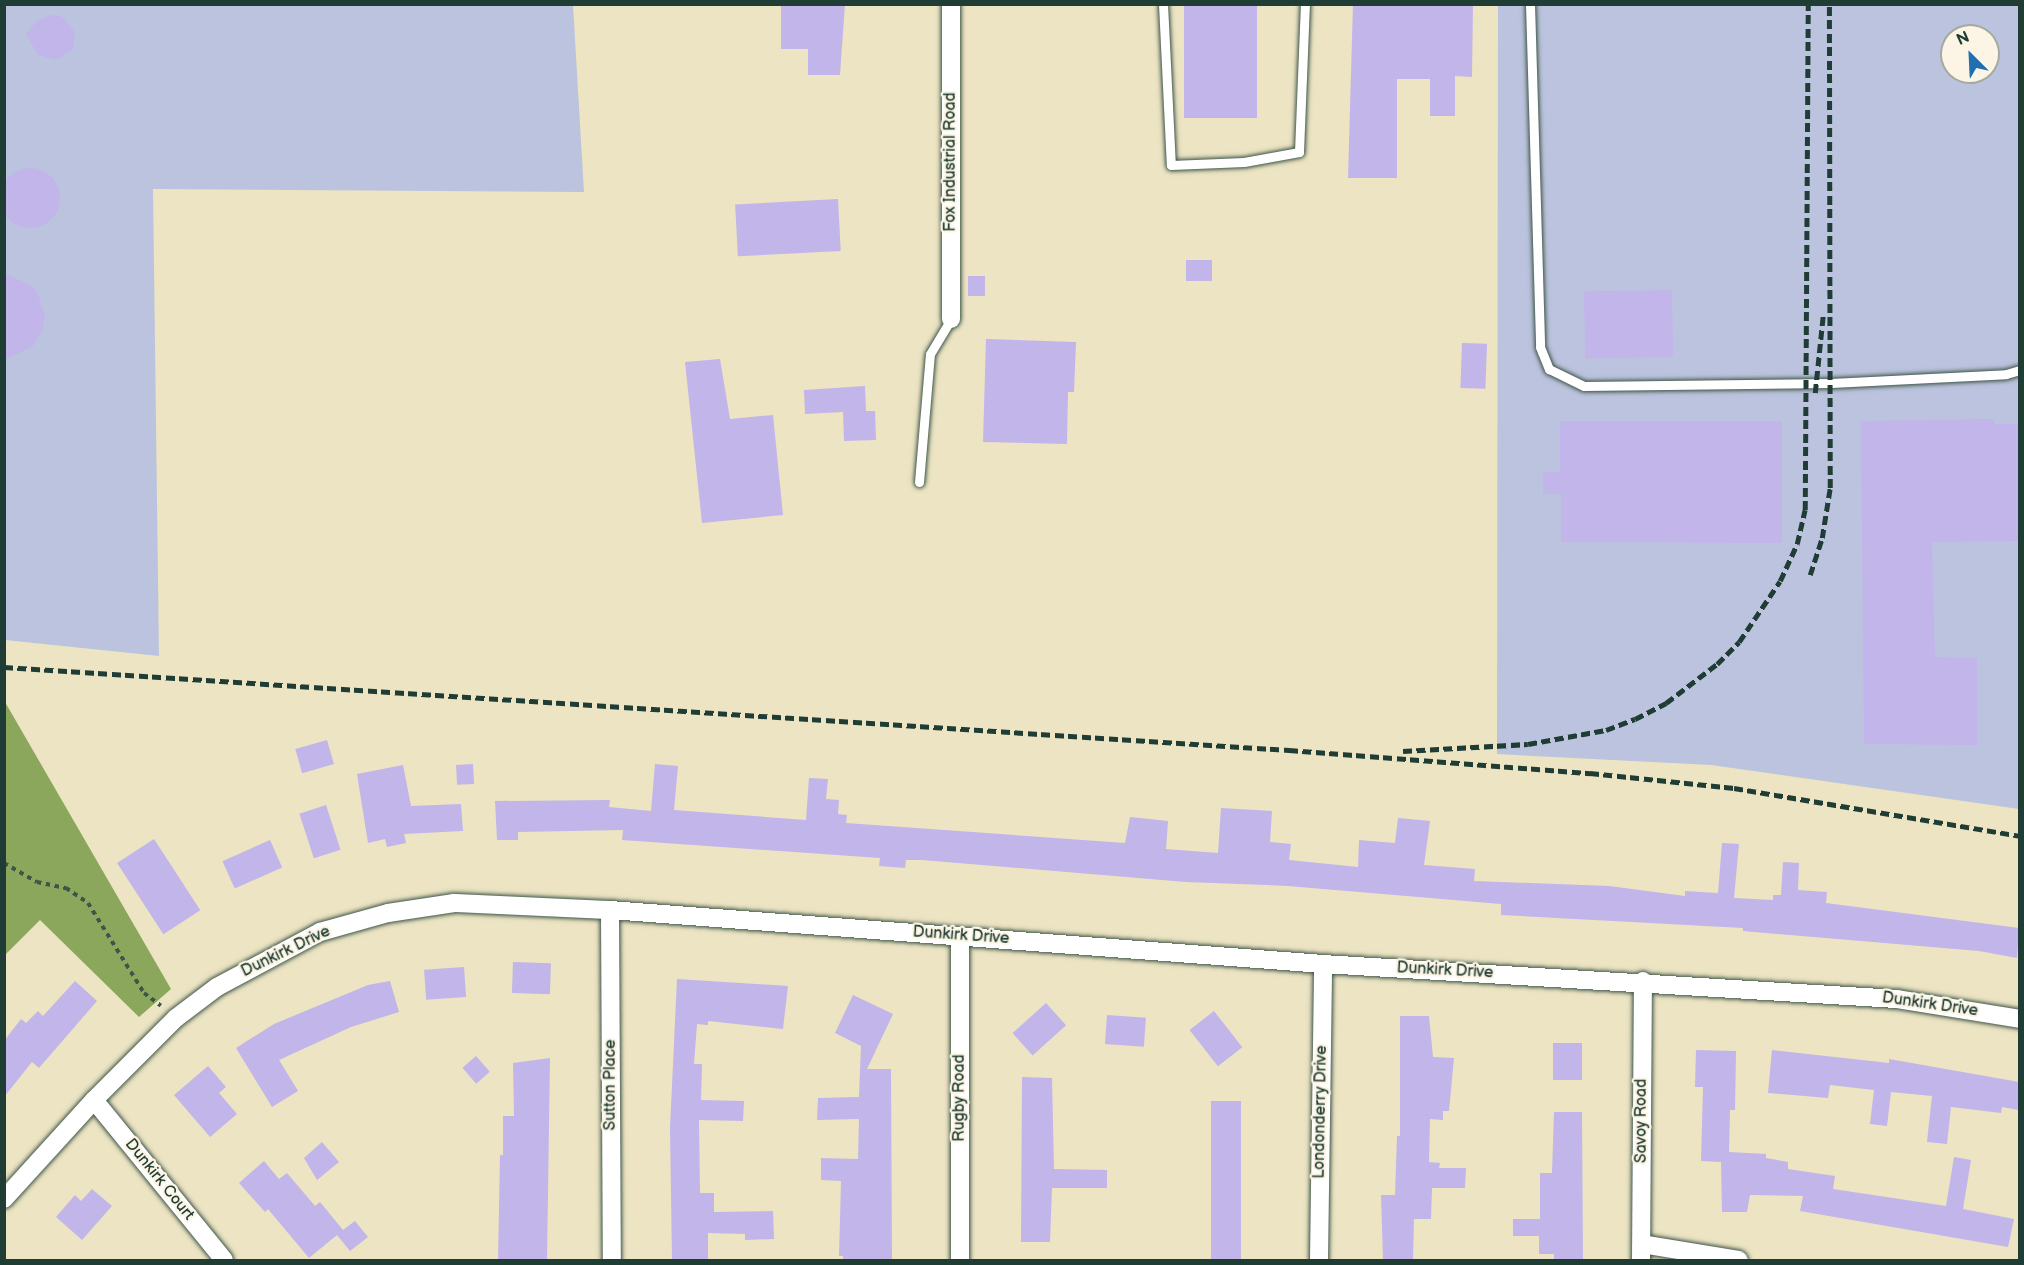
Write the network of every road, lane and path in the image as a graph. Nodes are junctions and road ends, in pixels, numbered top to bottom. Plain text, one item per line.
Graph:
1 (951, 4) edge
2 (1163, 4) edge
3 (1305, 4) edge
4 (1530, 4) edge
5 (951, 319) joint
6 (2019, 370) edge
7 (919, 482) dead end
8 (4, 863) edge
9 (610, 910) junction
10 (960, 936) junction
11 (1323, 964) junction
12 (1643, 981) junction
13 (176, 1018) junction
14 (2019, 1018) edge
15 (94, 1100) junction
16 (4, 1199) edge
17 (1642, 1252) edge
18 (224, 1260) edge
19 (612, 1260) edge
20 (960, 1260) edge
21 (1319, 1260) edge
22 (1739, 1260) edge

1 - 5 street, Fox Industrial Road
2 - 3 lane
4 - 6 lane
5 - 7 lane
8 - 13 path
9 - 10 street, Dunkirk Drive
9 - 13 street, Dunkirk Drive
9 - 19 street, Sutton Place
10 - 11 street, Dunkirk Drive
10 - 20 street, Rugby Road
11 - 12 street, Dunkirk Drive
11 - 21 street, Londonderry Drive
12 - 14 street, Dunkirk Drive
12 - 17 street, Savoy Road
13 - 15 street, Dunkirk Drive
15 - 16 street, Dunkirk Drive
15 - 18 street, Dunkirk Court
17 - 22 street

